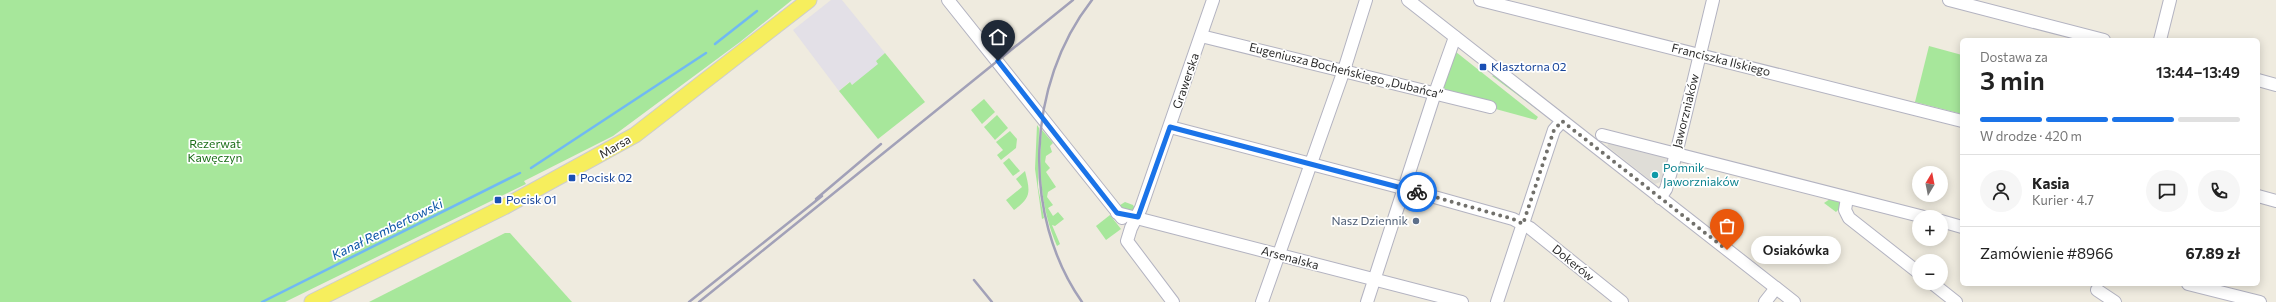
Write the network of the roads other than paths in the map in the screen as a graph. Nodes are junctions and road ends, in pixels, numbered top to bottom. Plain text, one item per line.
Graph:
1 (809, 0) edge
2 (948, 0) edge
3 (1213, 0) edge
4 (1366, 0) edge
5 (1408, 0) edge
6 (1480, 0) edge
7 (1713, 0) edge
8 (1949, 0) edge
9 (2170, 0) edge
10 (1201, 36) junction
11 (1455, 37) junction
12 (2096, 38) edge
13 (2160, 38) edge
14 (1700, 55) junction
15 (1344, 70) junction
16 (2260, 80) edge
17 (2276, 84) edge
18 (1435, 93) junction
19 (1490, 107) dead end
20 (1960, 120) edge
21 (1562, 121) junction
22 (1170, 127) junction
23 (1602, 135) dead end
24 (1676, 154) junction
25 (1311, 164) junction
26 (1404, 188) junction
27 (2260, 197) edge
28 (1660, 198) junction
29 (1847, 198) junction
30 (2276, 201) edge
31 (1117, 213) junction
32 (1912, 214) edge
33 (1138, 217) junction
34 (1948, 223) edge
35 (1523, 224) junction
36 (1960, 226) edge
37 (1131, 228) junction
38 (1280, 255) junction
39 (1912, 268) edge
40 (1374, 280) junction
41 (2196, 286) edge
42 (1776, 288) junction
43 (1941, 290) edge
44 (2097, 292) edge
45 (312, 302) edge
46 (1174, 302) edge
47 (1262, 302) edge
48 (1366, 302) edge
49 (1462, 302) edge
50 (1497, 302) edge
51 (1622, 302) edge
52 (1764, 302) edge
53 (1794, 302) edge
54 (1956, 302) edge
55 (2115, 302) edge
56 (2260, 302) edge

1 - 45 main road, Marsa
2 - 31 street
3 - 10 street, Grawerska
4 - 15 street
5 - 11 street
6 - 14 street, Franciszka Ilskiego
7 - 14 street, Jaworzniaków
8 - 12 street
9 - 13 street
10 - 15 street, Eugeniusza Bocheńskiego „Dubańca”
10 - 22 street, Grawerska
11 - 18 street
11 - 21 street
14 - 20 street, Franciszka Ilskiego
14 - 24 street, Jaworzniaków
15 - 18 street, Eugeniusza Bocheńskiego „Dubańca”
15 - 25 street
16 - 17 street
18 - 19 street, Eugeniusza Bocheńskiego „Dubańca”
18 - 26 street
21 - 28 street
21 - 35 street
22 - 25 street, Dokerów
22 - 33 street, Grawerska
23 - 24 street
24 - 28 street, Jaworzniaków
24 - 29 street
25 - 26 street, Dokerów
25 - 38 street
26 - 35 street, Dokerów
26 - 40 street
27 - 30 street
28 - 42 street
29 - 32 street
29 - 39 street
31 - 33 street, Arsenalska
31 - 37 street
33 - 37 street, Grawerska
33 - 38 street, Arsenalska
34 - 36 street
35 - 50 street
35 - 51 street, Dokerów
37 - 46 street
38 - 40 street, Arsenalska
38 - 47 street
40 - 48 street
40 - 49 street, Arsenalska
41 - 56 street
42 - 52 street
42 - 53 street
43 - 54 street
44 - 55 street

